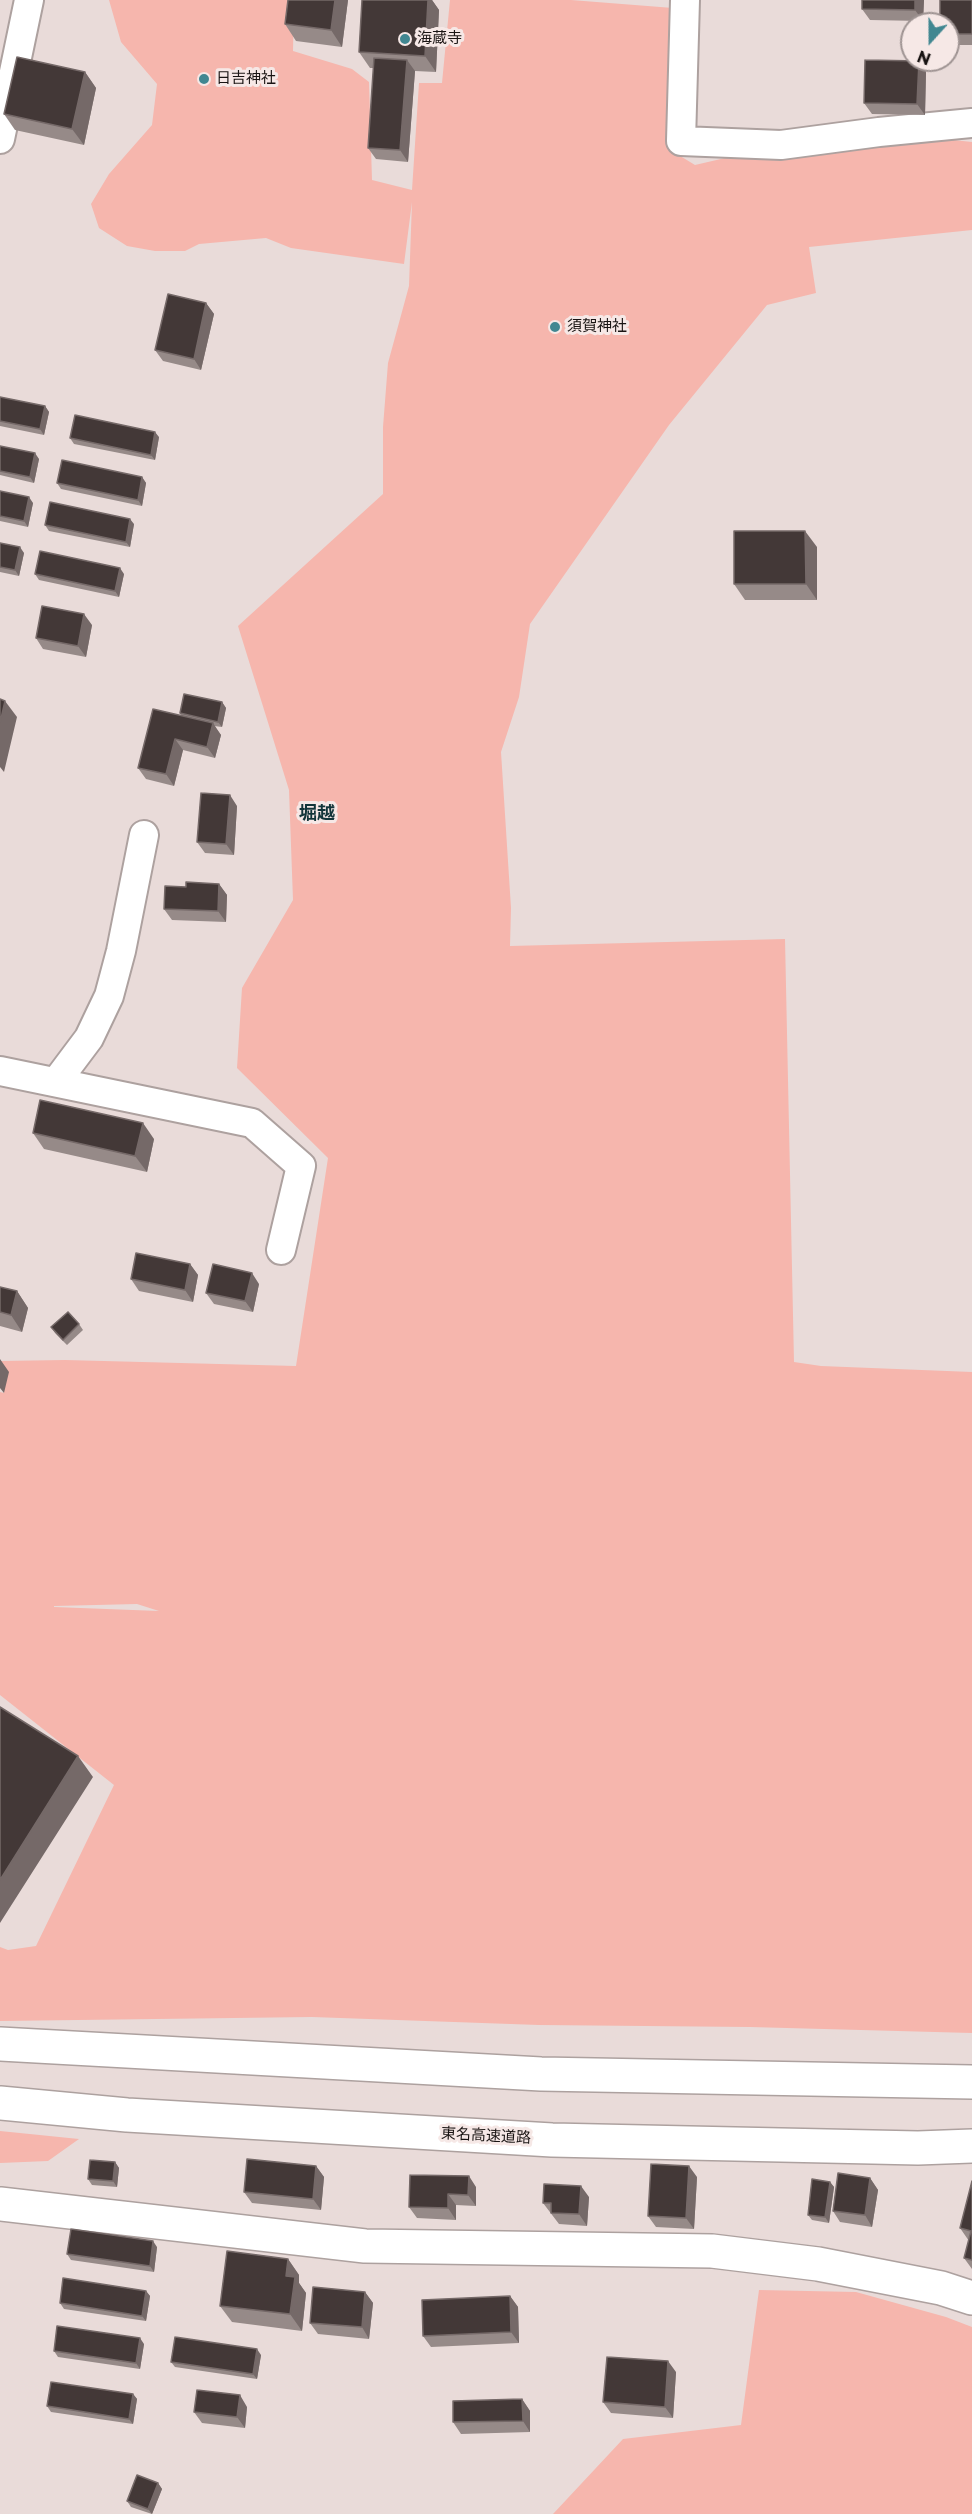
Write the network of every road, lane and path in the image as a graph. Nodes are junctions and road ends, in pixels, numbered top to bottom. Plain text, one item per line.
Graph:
1 (29, 0) edge
2 (685, 0) edge
3 (972, 123) edge
4 (0, 139) edge
5 (144, 835) dead end
6 (0, 1071) edge
7 (56, 1082) junction
8 (281, 1250) dead end
9 (0, 2044) edge
10 (972, 2082) edge
11 (0, 2103) edge
12 (972, 2146) edge
13 (0, 2204) edge
14 (972, 2298) edge

1 - 4 street
2 - 3 street
5 - 7 street
6 - 7 street
7 - 8 street
9 - 10 main road
11 - 12 main road, 東名高速道路
13 - 14 main road

